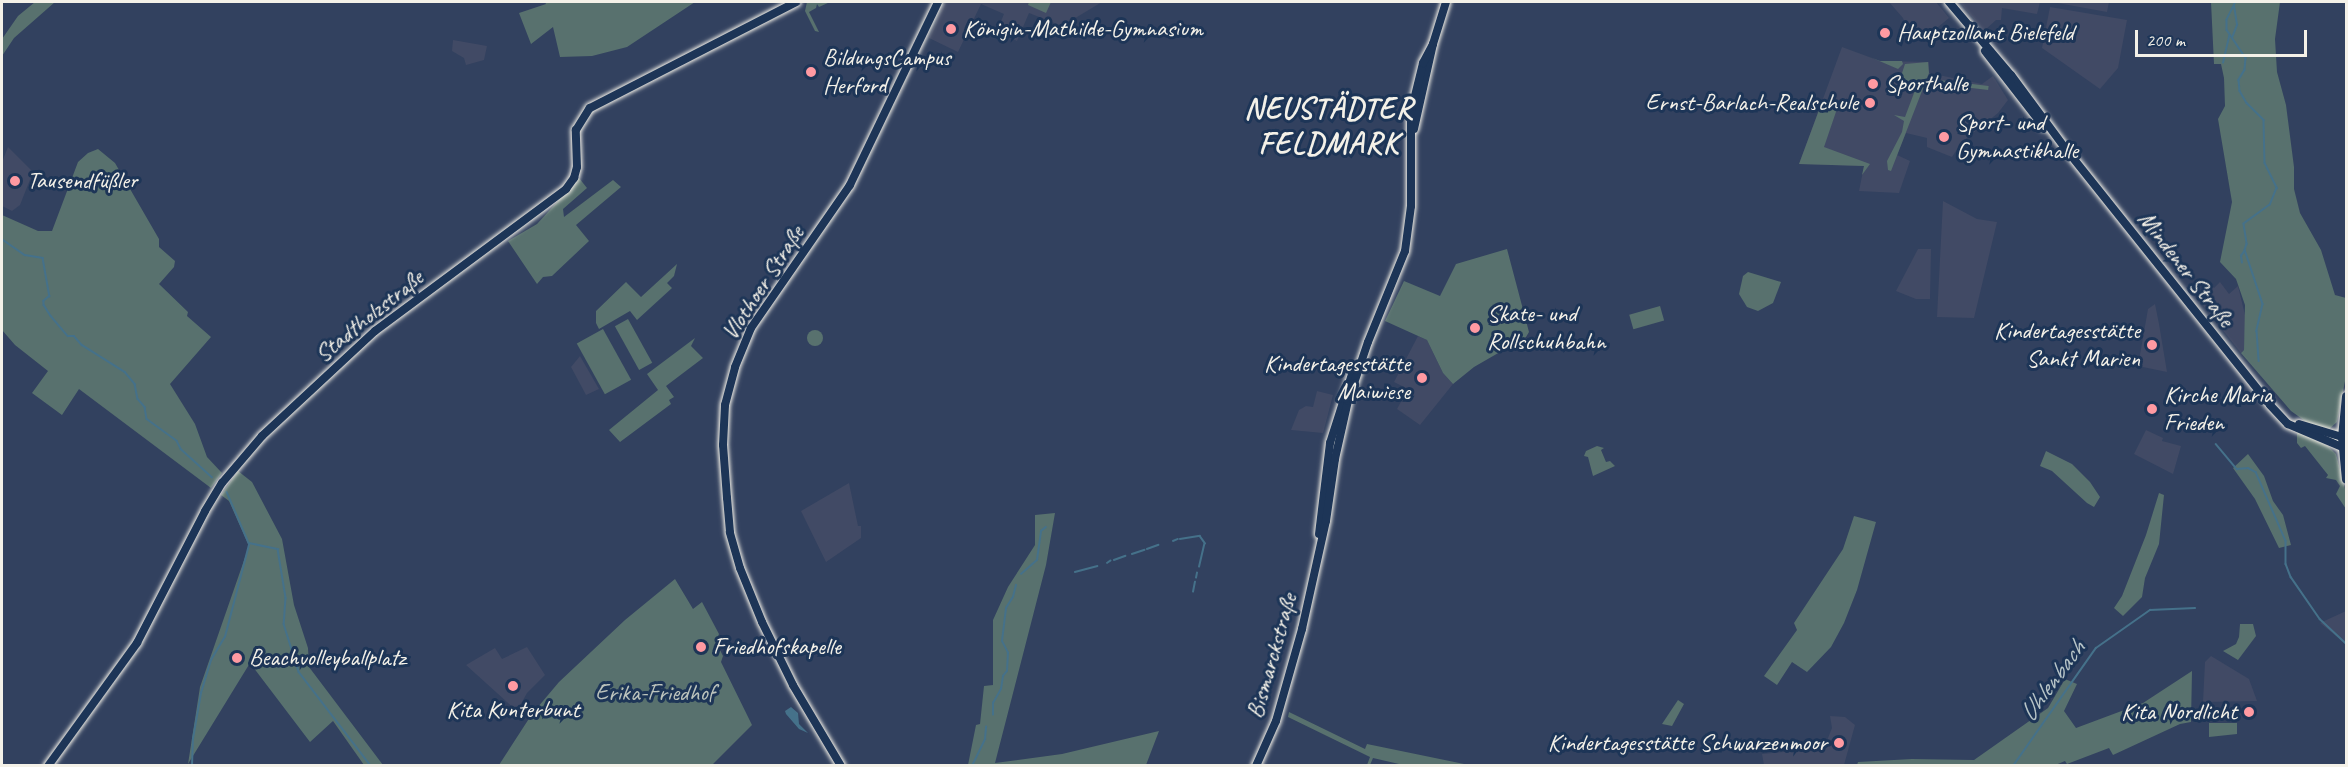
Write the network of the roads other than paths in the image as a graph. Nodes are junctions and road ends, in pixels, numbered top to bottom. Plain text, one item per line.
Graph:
1 (795, 2) edge
2 (938, 2) edge
3 (1446, 2) edge
4 (1949, 2) edge
5 (2346, 396) edge
6 (2342, 442) junction
7 (2346, 479) edge
8 (48, 765) edge
9 (841, 765) edge
10 (1256, 765) edge

1 - 8 street, Stadtholzstraße
2 - 9 street, Vlothoer Straße
3 - 10 street, Bismarckstraße
4 - 6 street, Mindener Straße
5 - 6 main road
6 - 7 main road

